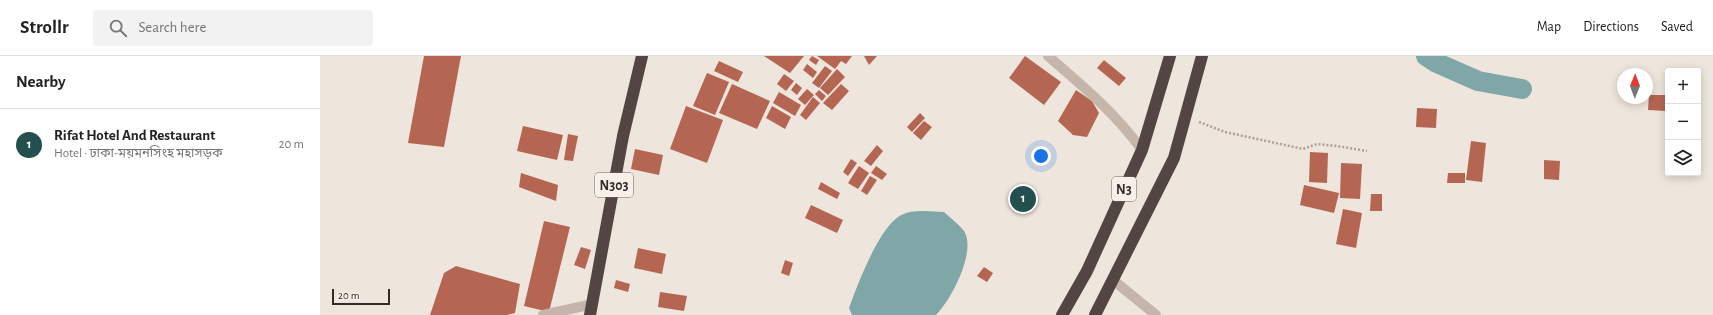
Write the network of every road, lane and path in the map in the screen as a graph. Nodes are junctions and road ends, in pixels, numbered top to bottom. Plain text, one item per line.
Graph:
1 (642, 56) edge
2 (1048, 56) edge
3 (1170, 56) edge
4 (1202, 56) edge
5 (1185, 117) junction
6 (1142, 150) junction
7 (1367, 151) dead end
8 (1113, 280) junction
9 (592, 309) edge
10 (543, 315) edge
11 (1062, 315) edge
12 (1095, 315) edge
13 (1156, 315) edge

1 - 9 highway, N303
2 - 6 street
3 - 6 highway, N3
4 - 5 highway, N3
5 - 7 path
5 - 8 highway, N3
6 - 11 highway, N3
8 - 12 highway, N3
8 - 13 street
9 - 10 street

